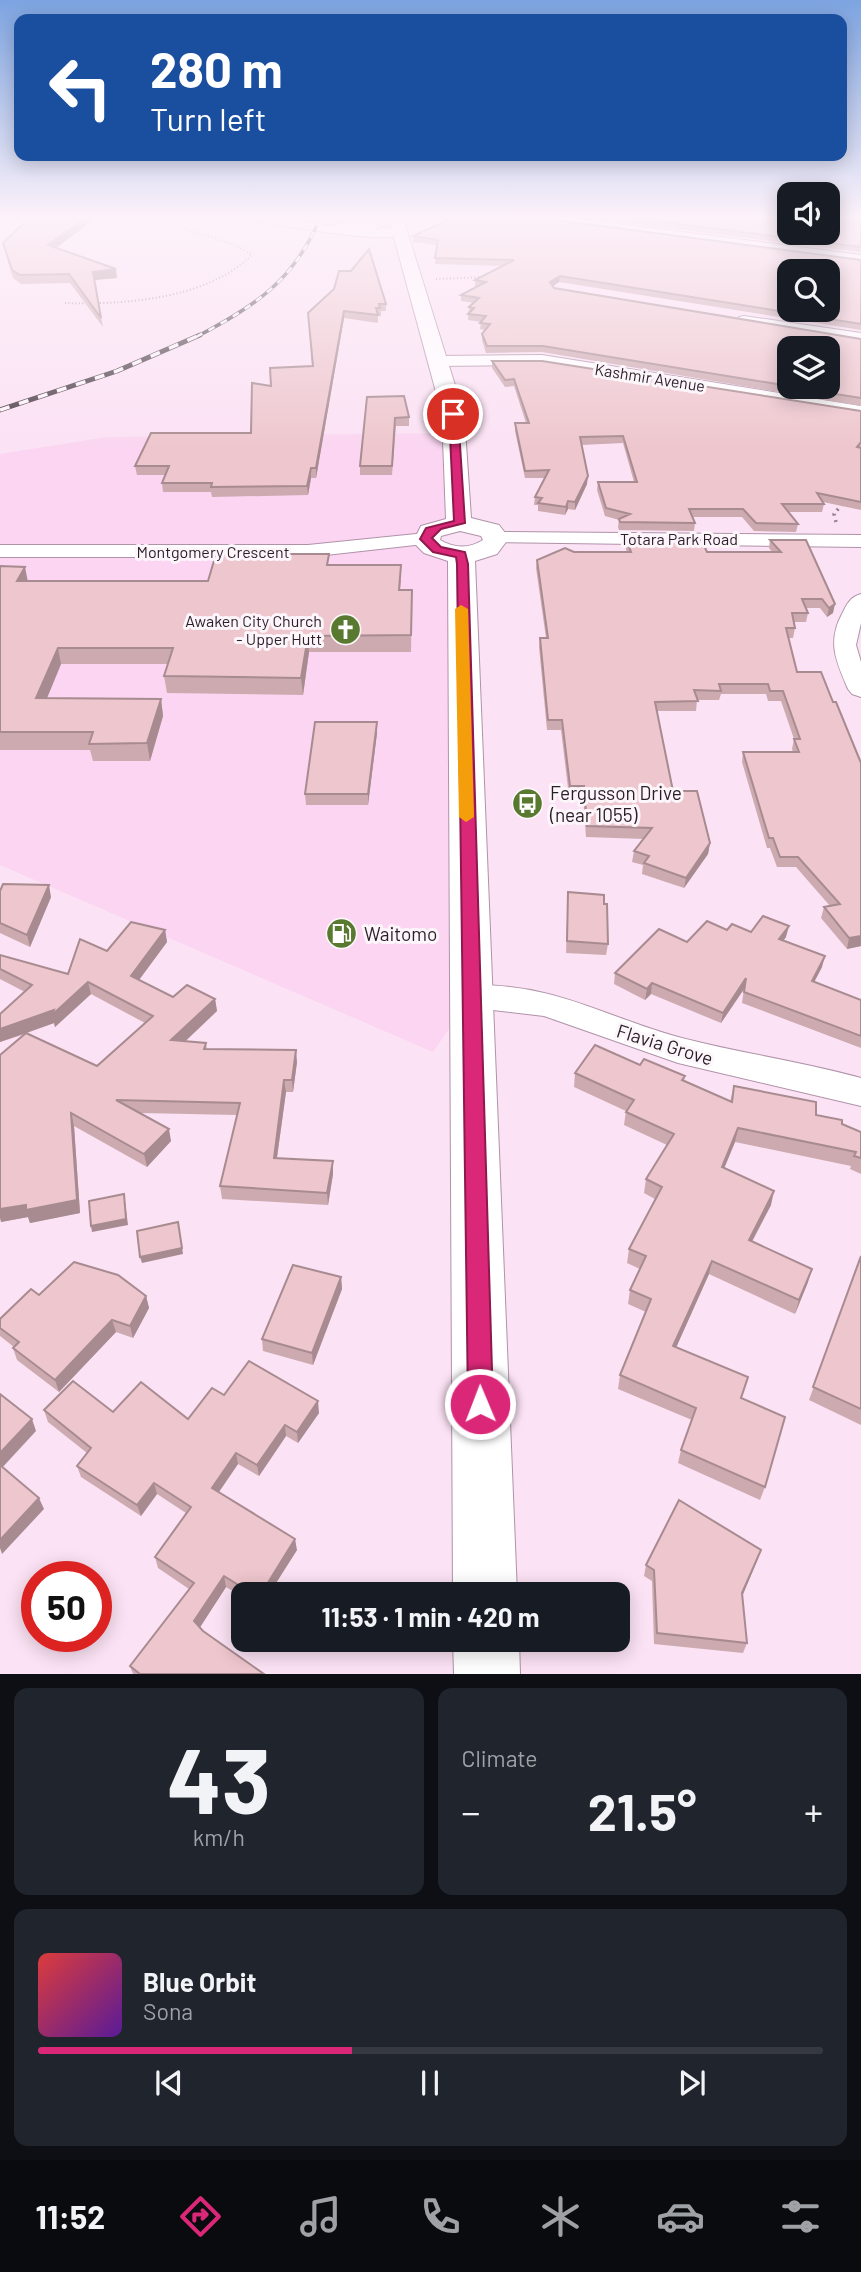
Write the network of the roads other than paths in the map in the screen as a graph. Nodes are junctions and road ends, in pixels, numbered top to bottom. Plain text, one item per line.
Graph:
1 (419, 296) edge
2 (726, 317) edge
3 (861, 338) edge
4 (438, 361) junction
5 (861, 411) edge
6 (496, 538) joint
7 (426, 539) joint
8 (460, 539) junction
9 (851, 540) edge
10 (0, 551) edge
11 (861, 601) edge
12 (853, 653) edge
13 (861, 689) edge
14 (471, 997) junction
15 (861, 1093) edge
16 (485, 1582) edge
17 (486, 1652) edge
18 (487, 1674) edge

1 - 4 main road
2 - 3 street
4 - 5 street, Kashmir Avenue
4 - 8 main road
6 - 8 main road
6 - 9 street, Totara Park Road
7 - 8 main road
7 - 10 street, Montgomery Crescent
8 - 14 main road
11 - 12 street
12 - 13 street
14 - 15 street, Flavia Grove
14 - 16 main road
17 - 18 main road

